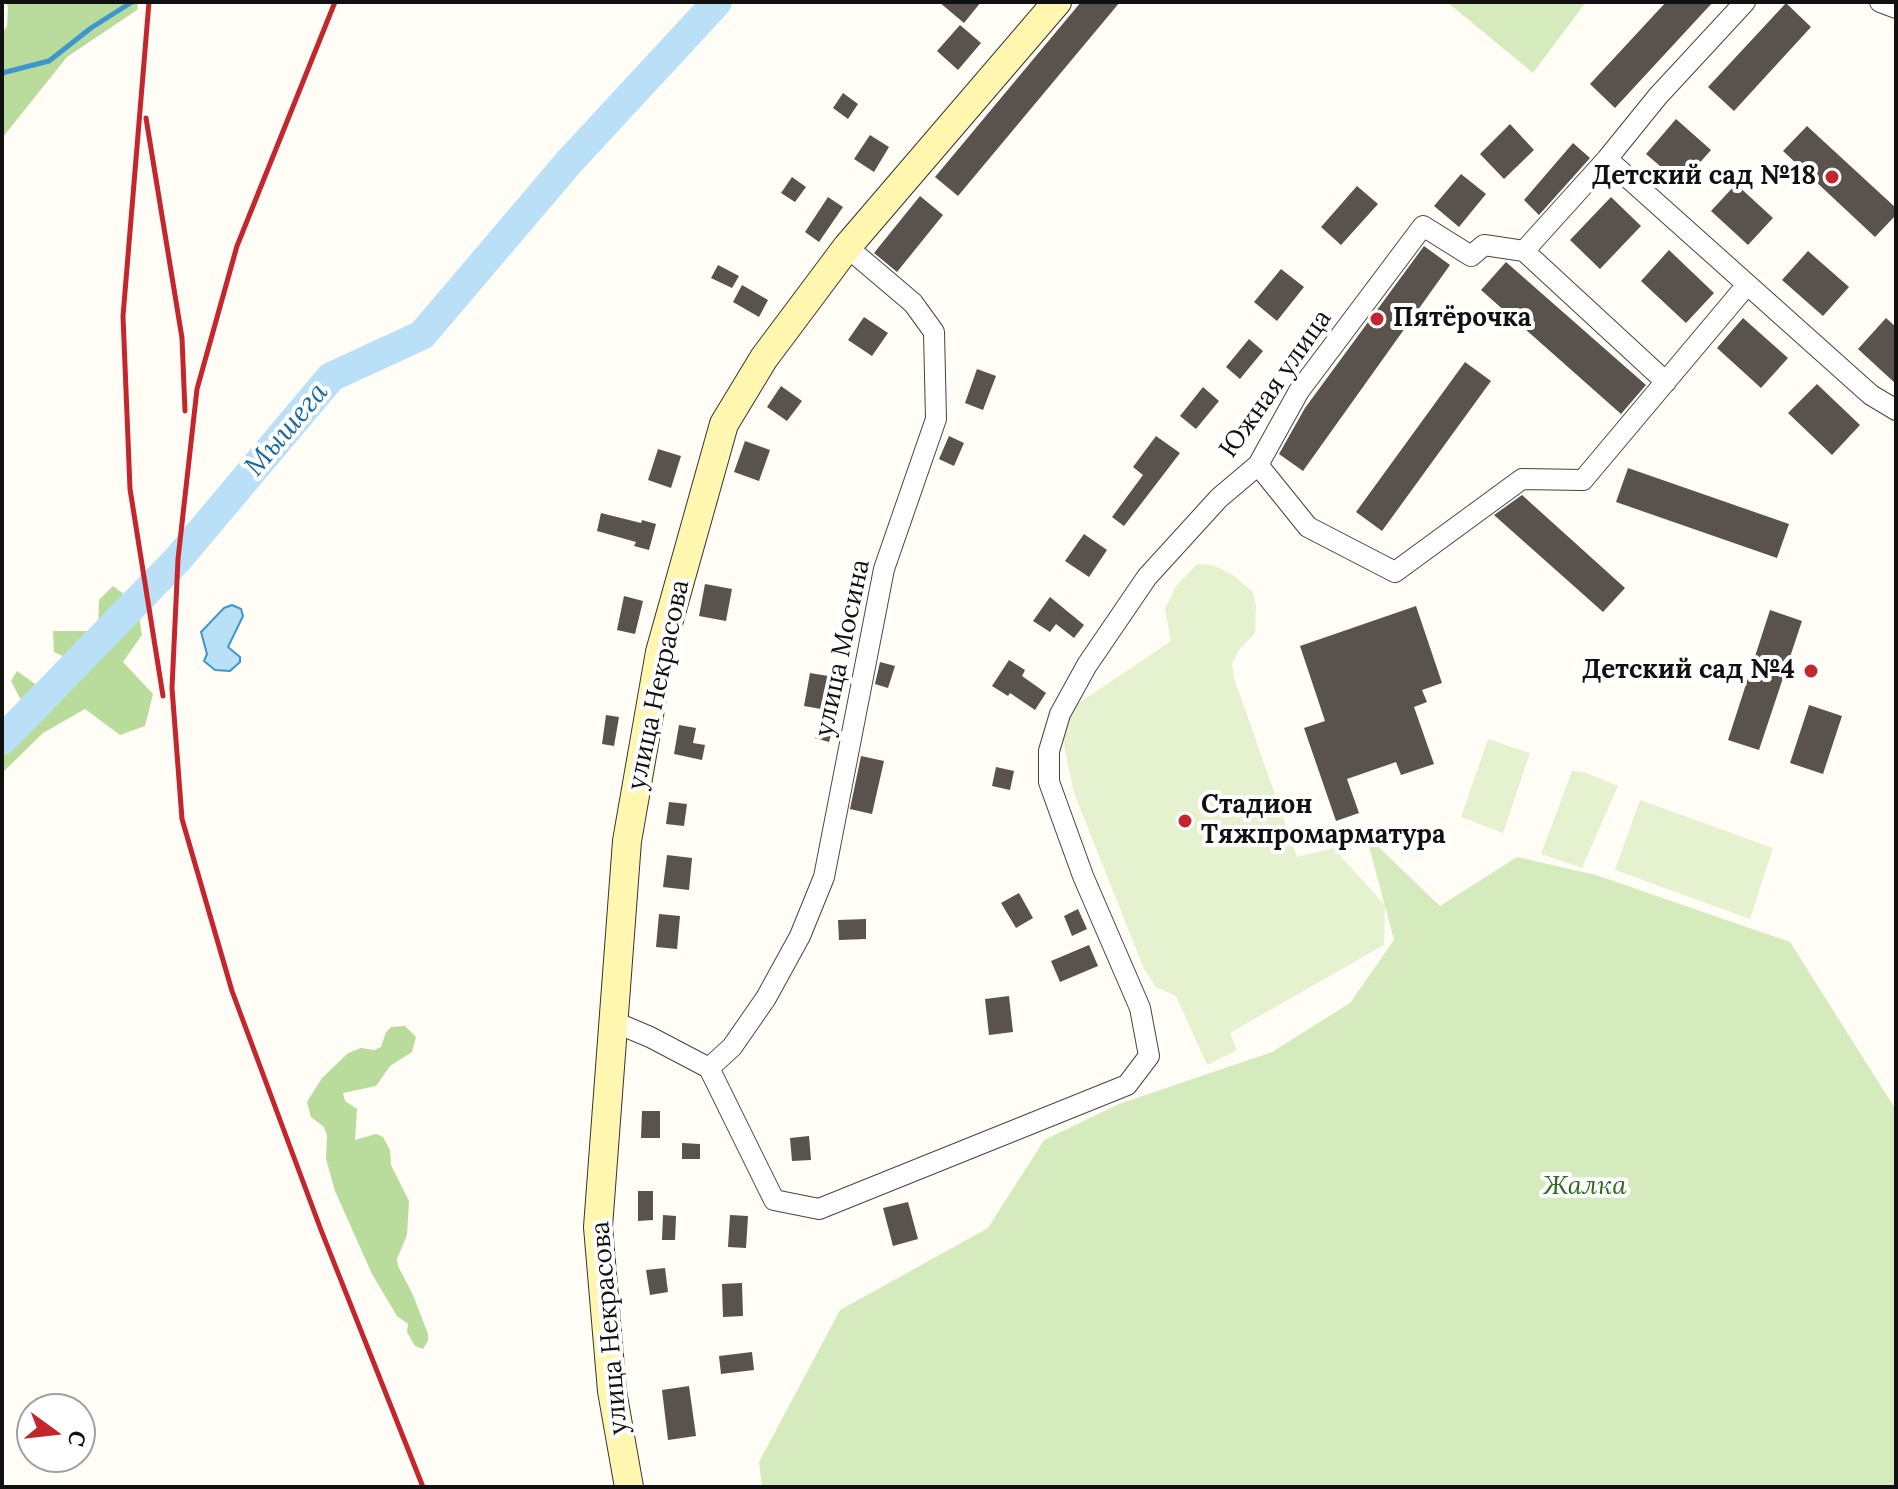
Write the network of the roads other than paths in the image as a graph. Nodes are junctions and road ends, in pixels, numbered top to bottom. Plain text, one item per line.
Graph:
1 (1057, 2) edge
2 (1745, 2) edge
3 (1880, 2) edge
4 (1896, 8) edge
5 (1607, 159) junction
6 (847, 247) junction
7 (1524, 251) junction
8 (1746, 286) junction
9 (1666, 382) junction
10 (1896, 410) edge
11 (1258, 465) junction
12 (612, 1021) junction
13 (709, 1068) junction
14 (629, 1487) edge

1 - 6 main road, улица Некрасова
2 - 5 street
3 - 4 street
5 - 7 street
5 - 8 street
6 - 12 main road, улица Некрасова
6 - 13 street, улица Мосина
7 - 9 street
7 - 11 street, Южная улица
8 - 9 street
8 - 10 street
9 - 11 street
11 - 13 street, Южная улица
12 - 13 street
12 - 14 main road, улица Некрасова

